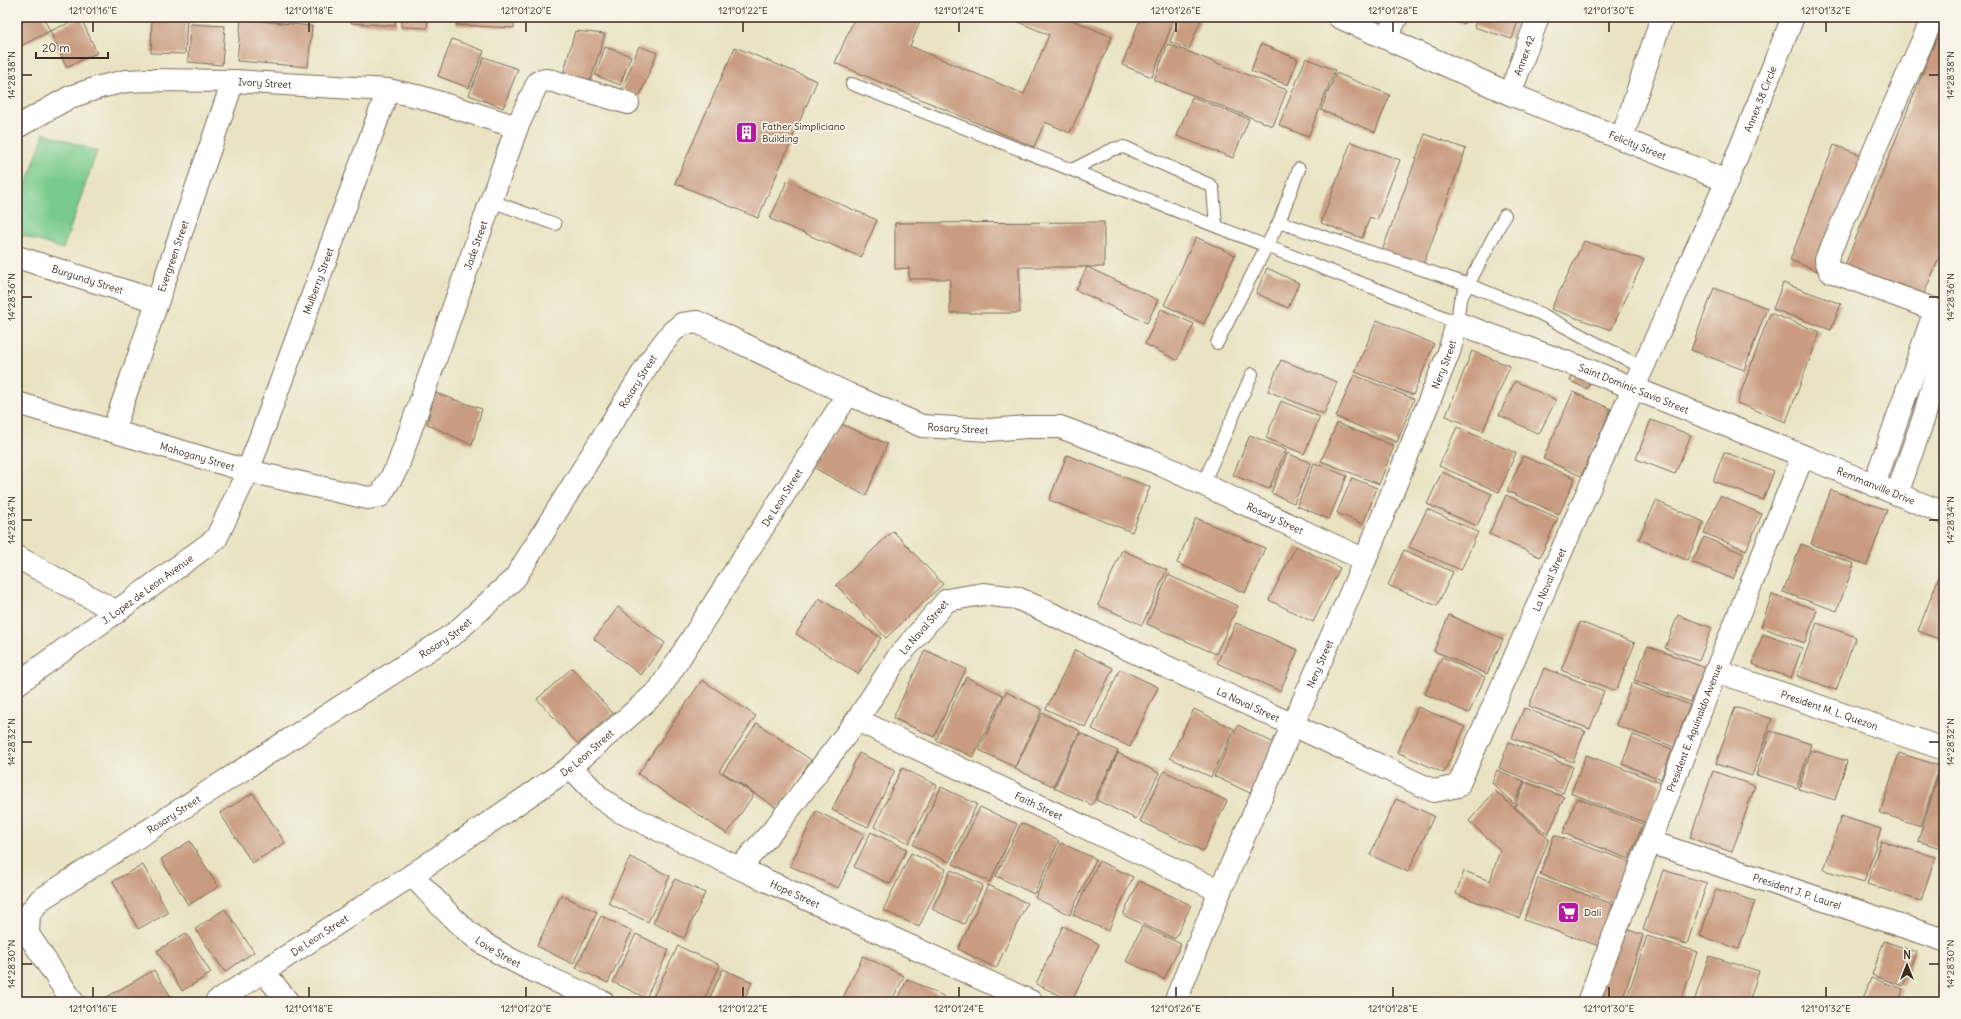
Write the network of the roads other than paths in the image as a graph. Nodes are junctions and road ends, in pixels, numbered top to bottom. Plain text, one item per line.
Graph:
1 (1339, 17) edge
2 (1397, 17) edge
3 (1538, 17) edge
4 (1662, 17) edge
5 (1793, 17) edge
6 (1933, 17) edge
7 (1386, 37) junction
8 (233, 81) junction
9 (852, 84) dead end
10 (388, 90) junction
11 (1510, 94) junction
12 (628, 103) dead end
13 (517, 127) junction
14 (17, 128) edge
15 (1622, 138) junction
16 (1299, 169) dead end
17 (1072, 170) junction
18 (1727, 181) junction
19 (491, 201) junction
20 (1505, 215) dead end
21 (1280, 222) junction
22 (555, 224) dead end
23 (1216, 226) junction
24 (1266, 246) junction
25 (17, 257) edge
26 (1467, 284) junction
27 (157, 302) junction
28 (1943, 317) edge
29 (1457, 323) junction
30 (1217, 343) dead end
31 (1944, 344) edge
32 (1643, 368) junction
33 (1252, 374) dead end
34 (1909, 388) junction
35 (1633, 389) junction
36 (848, 394) junction
37 (1930, 394) junction
38 (17, 402) edge
39 (113, 431) junction
40 (1892, 437) junction
41 (1914, 444) junction
42 (1808, 458) junction
43 (248, 471) junction
44 (1203, 484) junction
45 (1874, 485) junction
46 (1897, 494) junction
47 (380, 496) joint
48 (1944, 513) edge
49 (17, 557) edge
50 (1365, 560) junction
51 (116, 612) junction
52 (1716, 670) junction
53 (17, 684) edge
54 (857, 720) junction
55 (1293, 725) junction
56 (1944, 749) edge
57 (571, 767) junction
58 (1650, 842) junction
59 (739, 868) junction
60 (412, 876) junction
61 (1220, 891) junction
62 (1944, 940) edge
63 (264, 972) junction
64 (73, 1002) edge
65 (216, 1002) edge
66 (288, 1002) edge
67 (603, 1002) edge
68 (1032, 1002) edge
69 (1175, 1002) edge
70 (1588, 1002) edge

1 - 7 street, Felicity Street
2 - 7 street
3 - 11 street, Annex 42
4 - 15 street
5 - 18 street, Annex 38 Circle
6 - 28 street
7 - 11 street, Felicity Street
8 - 10 street, Ivory Street
8 - 14 street, Ivory Street
8 - 27 street, Evergreen Street
9 - 17 lane
10 - 13 street, Ivory Street
10 - 43 street, Mulberry Street
11 - 15 street, Felicity Street
12 - 13 street, Jade Street
13 - 19 street, Jade Street
15 - 18 street, Felicity Street
16 - 21 lane
17 - 23 lane
17 - 23 lane
18 - 32 street
19 - 22 lane
19 - 47 street, Jade Street
20 - 26 lane
21 - 24 lane
21 - 26 lane
23 - 24 lane
24 - 29 lane
24 - 30 lane
25 - 27 street, Burgundy Street
26 - 29 lane
26 - 32 lane
27 - 39 street, Evergreen Street
28 - 34 street
29 - 35 street, Saint Dominic Savio Street
29 - 50 street, Nery Street
31 - 37 street
32 - 35 street
33 - 44 lane
34 - 37 street
34 - 40 street
35 - 42 street, Saint Dominic Savio Street
35 - 55 street, La Naval Street
36 - 44 street, Rosary Street
36 - 57 street, De Leon Street
36 - 64 street, Rosary Street
37 - 41 street
38 - 39 street, Mahogany Street
39 - 43 street, Mahogany Street
40 - 41 street
40 - 45 street
41 - 46 street
42 - 45 street, Remmanville Drive
42 - 52 street, President E. Aguinaldo Avenue
43 - 47 street, Mahogany Street
43 - 51 street, J. Lopez de Leon Avenue
44 - 50 street, Rosary Street
45 - 46 street, Remmanville Drive
46 - 48 street, Remmanville Drive
49 - 51 street
50 - 55 street, Nery Street
51 - 53 street, J. Lopez de Leon Avenue
52 - 56 street, President M. L. Quezon
52 - 58 street, President E. Aguinaldo Avenue
54 - 55 street, La Naval Street
54 - 59 street, La Naval Street
54 - 61 street, Faith Street
55 - 61 street, Nery Street
57 - 59 street, Hope Street
57 - 60 street, De Leon Street
58 - 62 street, President J. P. Laurel
58 - 70 street, President E. Aguinaldo Avenue
59 - 68 street, Hope Street
60 - 63 street, De Leon Street
60 - 67 street, Love Street
61 - 69 street, Nery Street
63 - 65 street, De Leon Street
63 - 66 street

